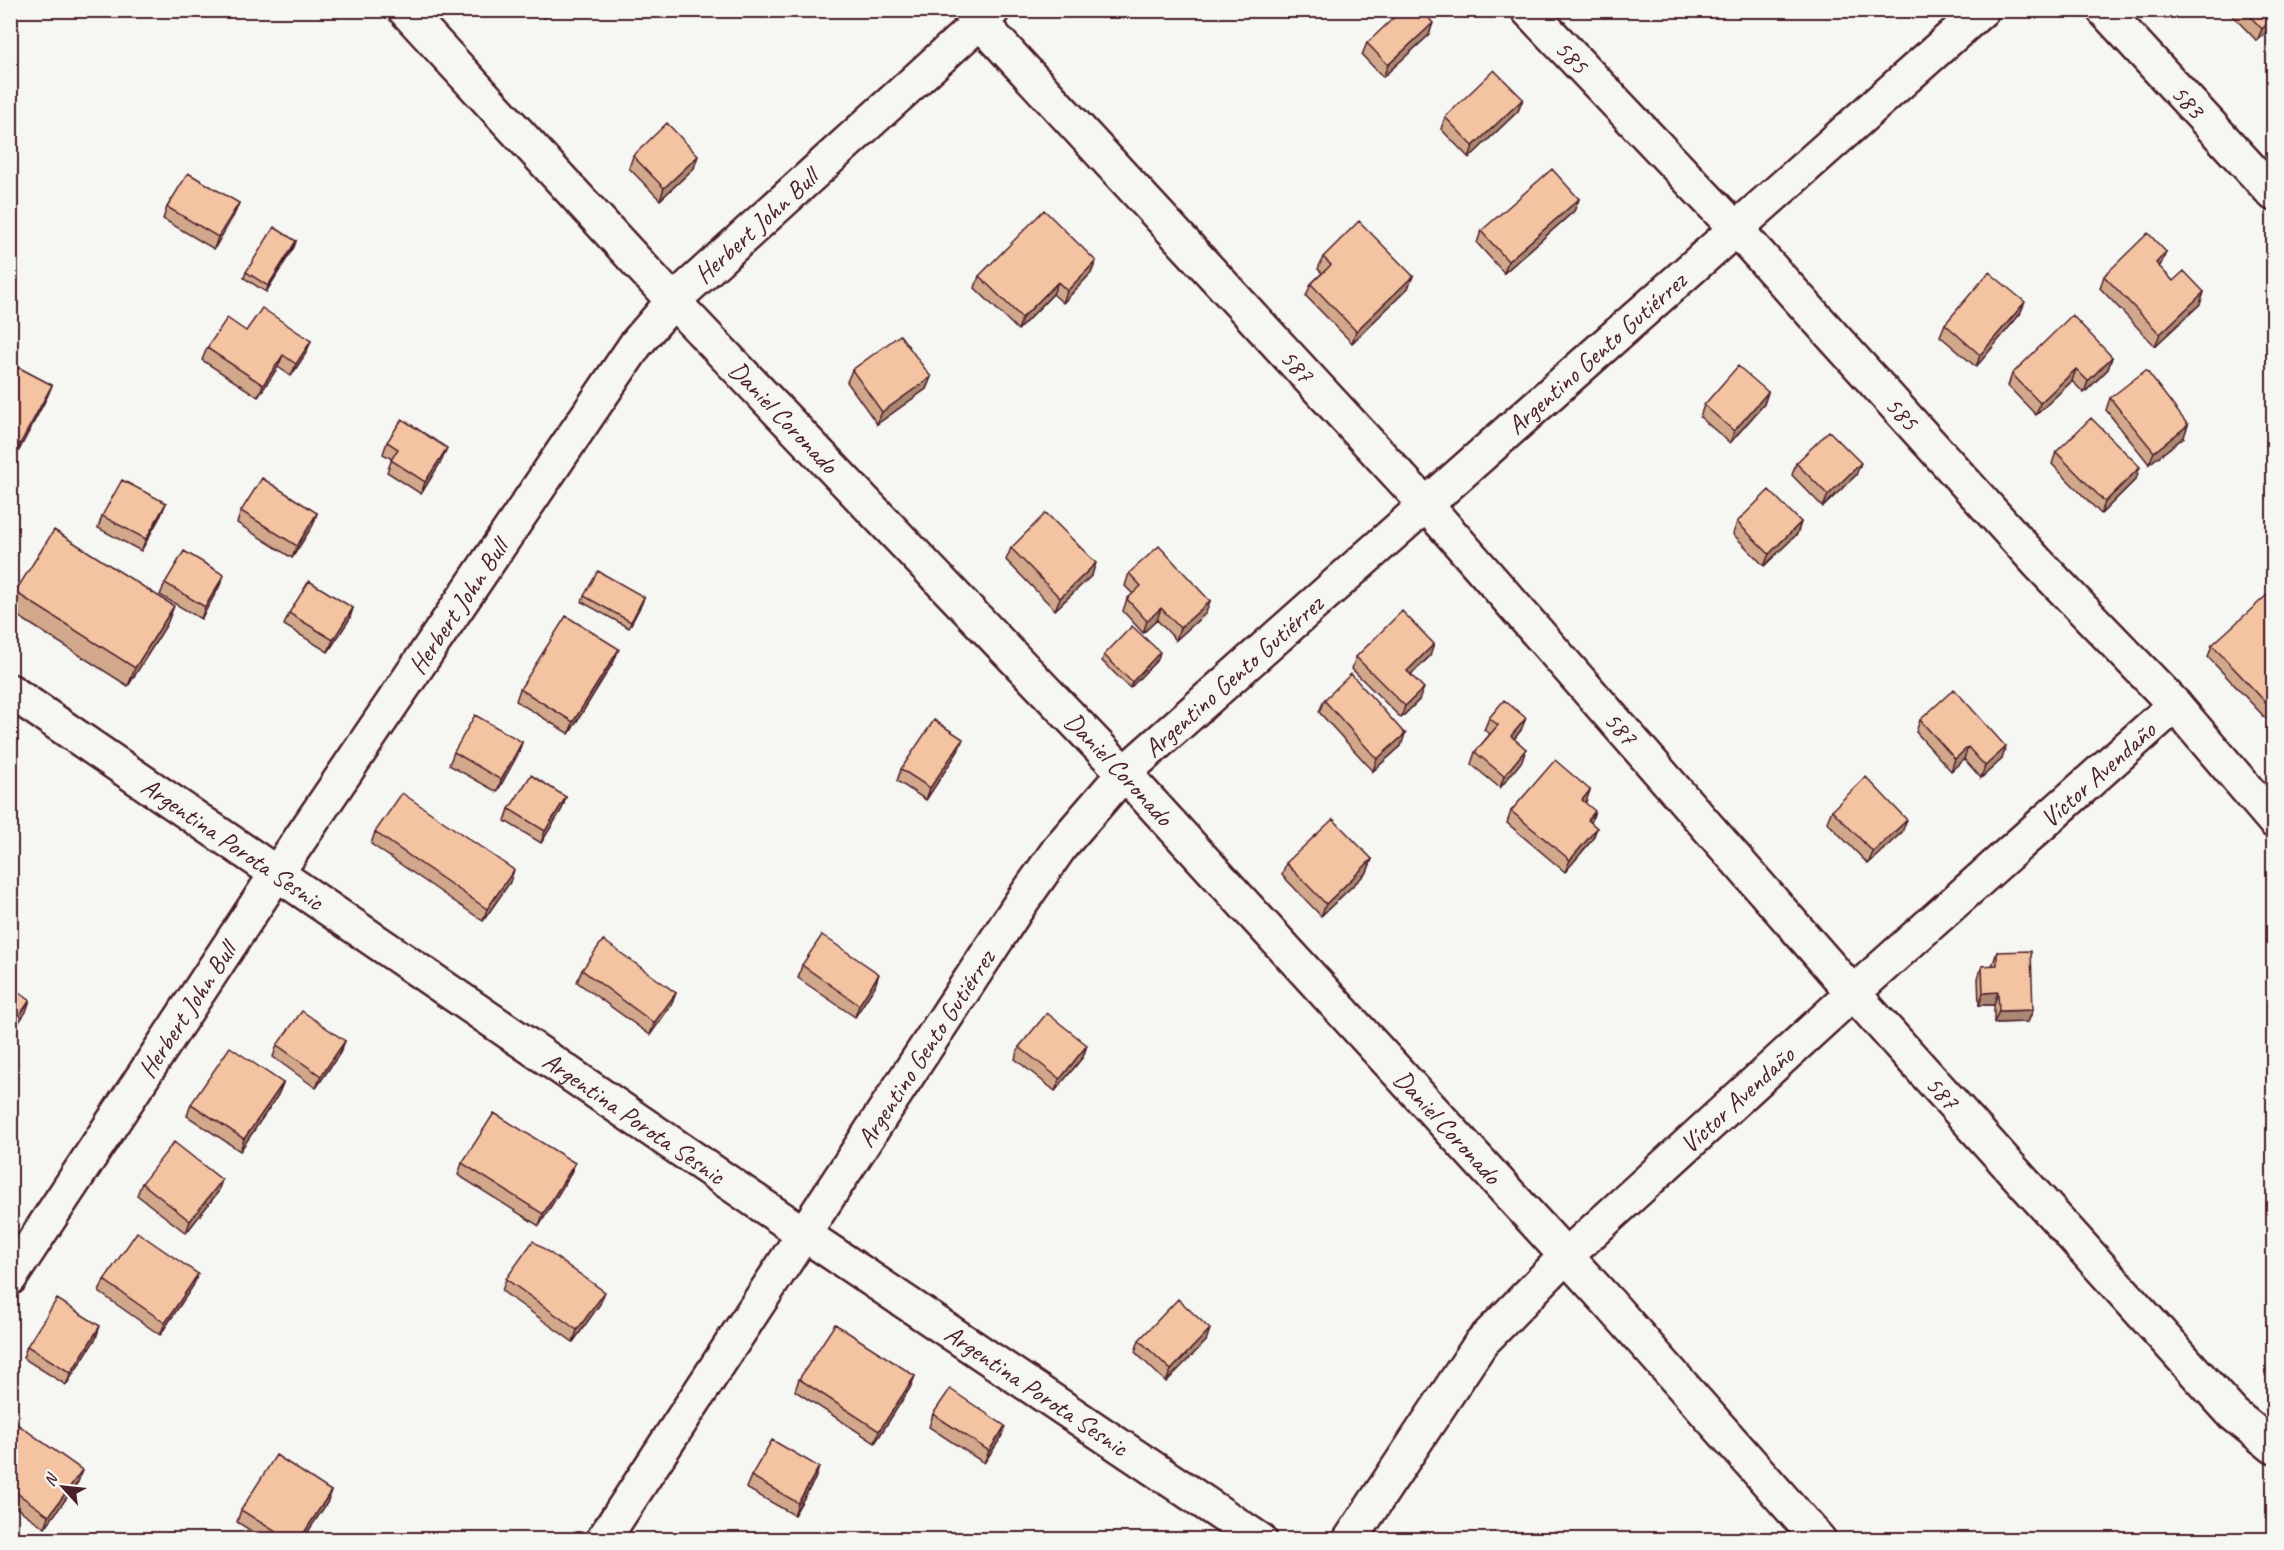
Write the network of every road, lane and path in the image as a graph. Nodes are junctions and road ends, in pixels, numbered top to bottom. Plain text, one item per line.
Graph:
1 (405, 10) edge
2 (1528, 10) edge
3 (1982, 10) edge
4 (2104, 10) edge
5 (981, 14) edge
6 (2274, 194) edge
7 (1735, 228) junction
8 (673, 301) junction
9 (1426, 505) junction
10 (10, 691) edge
11 (2175, 705) junction
12 (1124, 773) junction
13 (2274, 821) edge
14 (277, 873) junction
15 (1853, 993) junction
16 (804, 1234) junction
17 (1566, 1256) junction
18 (10, 1278) edge
19 (2274, 1447) edge
20 (603, 1539) edge
21 (1260, 1539) edge
22 (1350, 1539) edge
23 (1819, 1539) edge

1 - 8 street, Daniel Coronado
2 - 7 street, 585
3 - 7 street, Argentino Gento Gutiérrez
4 - 6 street, 583
5 - 8 street, Herbert John Bull
5 - 9 street, 587
7 - 9 street, Argentino Gento Gutiérrez
7 - 11 street, 585
8 - 12 street, Daniel Coronado
8 - 14 street, Herbert John Bull
9 - 12 street, Argentino Gento Gutiérrez
9 - 15 street, 587
10 - 14 street, Argentina Porota Sesnic
11 - 13 street, 585
11 - 15 street, Víctor Avendaño
12 - 16 street, Argentino Gento Gutiérrez
12 - 17 street, Daniel Coronado
14 - 16 street, Argentina Porota Sesnic
14 - 18 street, Herbert John Bull
15 - 17 street, Víctor Avendaño
15 - 19 street, 587
16 - 20 street, Argentino Gento Gutiérrez
16 - 21 street, Argentina Porota Sesnic
17 - 22 street, Víctor Avendaño
17 - 23 street, Daniel Coronado

